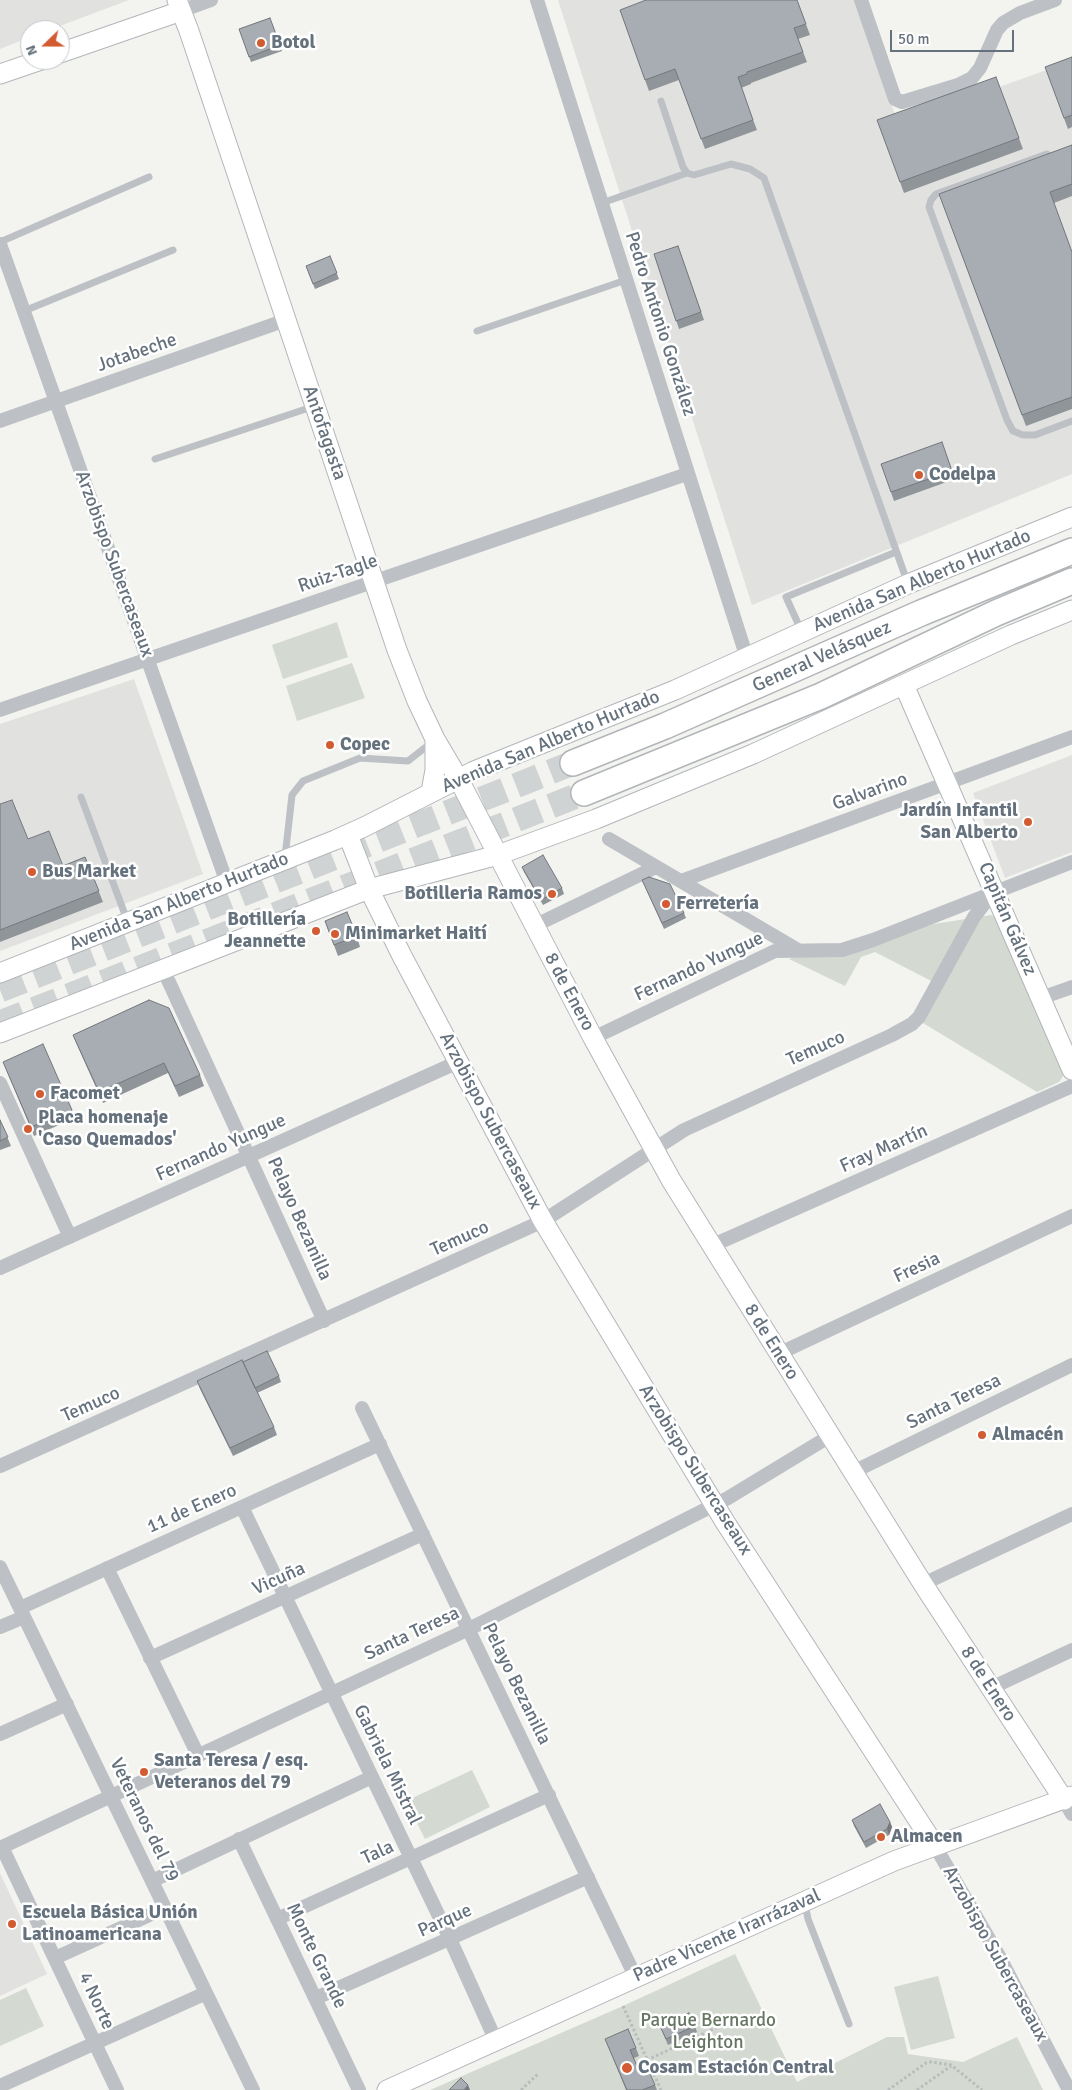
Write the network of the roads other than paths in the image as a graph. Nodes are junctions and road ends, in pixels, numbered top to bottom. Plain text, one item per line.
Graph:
1 (211, 0) edge
2 (538, 0) edge
3 (861, 0) edge
4 (1055, 0) edge
5 (179, 5) edge
6 (70, 49) edge
7 (20, 67) edge
8 (0, 74) edge
9 (661, 101) dead end
10 (1054, 152) edge
11 (687, 173) junction
12 (149, 177) dead end
13 (602, 203) junction
14 (0, 243) edge
15 (173, 250) dead end
16 (626, 280) junction
17 (24, 311) junction
18 (286, 320) junction
19 (477, 331) dead end
20 (56, 401) junction
21 (315, 406) junction
22 (0, 421) edge
23 (1072, 421) edge
24 (155, 459) dead end
25 (687, 474) junction
26 (1072, 517) edge
27 (1072, 551) edge
28 (896, 552) junction
29 (374, 581) junction
30 (1072, 581) edge
31 (908, 584) junction
32 (1072, 610) edge
33 (802, 633) junction
34 (747, 658) junction
35 (148, 659) junction
36 (904, 685) junction
37 (0, 710) edge
38 (1072, 737) edge
39 (435, 740) junction
40 (573, 763) tunnel mouth
41 (458, 778) junction
42 (948, 784) junction
43 (431, 792) junction
44 (584, 793) tunnel mouth
45 (81, 796) dead end
46 (348, 834) junction
47 (609, 840) dead end
48 (498, 855) junction
49 (284, 860) junction
50 (1072, 862) edge
51 (656, 867) junction
52 (681, 881) junction
53 (227, 884) junction
54 (369, 889) junction
55 (994, 891) junction
56 (128, 922) junction
57 (534, 926) junction
58 (799, 950) junction
59 (163, 969) junction
60 (0, 973) edge
61 (1072, 987) edge
62 (1041, 998) junction
63 (0, 1032) edge
64 (593, 1038) junction
65 (458, 1062) junction
66 (1072, 1070) edge
67 (0, 1083) edge
68 (1072, 1086) edge
69 (653, 1149) junction
70 (249, 1156) junction
71 (1072, 1216) edge
72 (543, 1221) junction
73 (70, 1237) junction
74 (711, 1246) junction
75 (0, 1268) edge
76 (324, 1321) junction
77 (778, 1354) junction
78 (1072, 1365) edge
79 (362, 1408) dead end
80 (830, 1436) junction
81 (380, 1444) junction
82 (0, 1466) edge
83 (853, 1472) junction
84 (715, 1505) junction
85 (242, 1507) junction
86 (1072, 1514) edge
87 (423, 1534) junction
88 (0, 1567) edge
89 (107, 1568) junction
90 (923, 1584) junction
91 (285, 1596) junction
92 (22, 1612) junction
93 (0, 1628) edge
94 (469, 1629) junction
95 (1072, 1650) edge
96 (150, 1658) junction
97 (991, 1688) junction
98 (332, 1693) junction
99 (67, 1704) junction
100 (0, 1734) edge
101 (198, 1756) junction
102 (372, 1777) junction
103 (549, 1795) junction
104 (112, 1797) junction
105 (1069, 1803) edge
106 (239, 1840) junction
107 (935, 1846) junction
108 (1, 1848) edge
109 (411, 1858) junction
110 (588, 1877) junction
111 (152, 1880) junction
112 (805, 1901) junction
113 (165, 1908) junction
114 (277, 1919) junction
115 (450, 1939) junction
116 (55, 1958) junction
117 (636, 1978) junction
118 (206, 1993) junction
119 (316, 1998) junction
120 (849, 2024) dead end
121 (496, 2041) junction
122 (96, 2043) junction
123 (0, 2086) edge
124 (118, 2090) edge
125 (253, 2090) edge
126 (359, 2090) edge
127 (387, 2090) edge
128 (1069, 2090) edge

1 - 5 street
2 - 13 street, Pedro Antonio González
3 - 4 street
5 - 6 street
5 - 18 street, Antofagasta
7 - 8 street
9 - 11 lane
10 - 23 lane
11 - 13 lane
11 - 28 lane
12 - 14 lane
13 - 16 street, Pedro Antonio González
14 - 17 street, Arzobispo Subercaseaux
15 - 17 lane
16 - 19 lane
16 - 25 street, Pedro Antonio González
17 - 20 street, Arzobispo Subercaseaux
18 - 20 street, Jotabeche
18 - 21 street, Antofagasta
20 - 22 street, Jotabeche
20 - 35 street, Arzobispo Subercaseaux
21 - 24 lane
21 - 29 street, Antofagasta
25 - 29 street, Ruiz-Tagle
25 - 34 street, Pedro Antonio González
26 - 31 street, Avenida San Alberto Hurtado
27 - 40 highway, General Velásquez
28 - 31 lane
28 - 33 lane
29 - 35 street, Ruiz-Tagle
29 - 39 street, Antofagasta
30 - 44 highway, General Velásquez
31 - 33 street, Avenida San Alberto Hurtado
32 - 36 street
33 - 34 street, Avenida San Alberto Hurtado
34 - 41 street, Avenida San Alberto Hurtado
35 - 37 street, Ruiz-Tagle
35 - 53 street, Arzobispo Subercaseaux
36 - 42 street, Capitán Gálvez
36 - 48 street
38 - 42 street, Galvarino
39 - 41 street, Antofagasta
39 - 43 street
39 - 49 lane
41 - 43 street, Avenida San Alberto Hurtado
41 - 48 street, Antofagasta
42 - 52 street, Galvarino
42 - 55 street, Capitán Gálvez
43 - 46 street, Avenida San Alberto Hurtado
45 - 56 lane
46 - 49 street, Avenida San Alberto Hurtado
46 - 54 street, Arzobispo Subercaseaux
47 - 51 street
48 - 54 street
48 - 57 street, 8 de Enero
49 - 53 street, Avenida San Alberto Hurtado
50 - 55 street, Fernando Yungue
51 - 52 street
51 - 57 street
52 - 58 street
53 - 56 street, Avenida San Alberto Hurtado
54 - 59 street
54 - 65 street, Arzobispo Subercaseaux
55 - 58 street, Fernando Yungue
55 - 62 street, Capitán Gálvez
55 - 69 street, Temuco
56 - 60 street, Avenida San Alberto Hurtado
57 - 64 street, 8 de Enero
58 - 64 street, Fernando Yungue
59 - 63 street
59 - 70 street, Pelayo Bezanilla
61 - 62 street
62 - 66 street, Capitán Gálvez
64 - 69 street, 8 de Enero
65 - 70 street, Fernando Yungue
65 - 72 street, Arzobispo Subercaseaux
67 - 73 street
68 - 74 street, Fray Martín
69 - 72 street, Temuco
69 - 74 street, 8 de Enero
70 - 73 street, Fernando Yungue
70 - 76 street, Pelayo Bezanilla
71 - 77 street, Fresia
72 - 76 street, Temuco
72 - 84 street, Arzobispo Subercaseaux
73 - 75 street, Fernando Yungue
74 - 77 street, 8 de Enero
76 - 82 street, Temuco
77 - 80 street, 8 de Enero
78 - 83 street, Santa Teresa
79 - 81 street, Pelayo Bezanilla
80 - 83 street, 8 de Enero
80 - 84 street, Santa Teresa
81 - 85 street, 11 de Enero
81 - 87 street, Pelayo Bezanilla
83 - 90 street, 8 de Enero
84 - 94 street, Santa Teresa
84 - 107 street, Arzobispo Subercaseaux
85 - 89 street, 11 de Enero
85 - 91 street, Gabriela Mistral
86 - 90 street
87 - 91 street, Vicuña
87 - 94 street, Pelayo Bezanilla
88 - 92 street, Veteranos del 79
89 - 92 street, 11 de Enero
89 - 96 street
90 - 97 street, 8 de Enero
91 - 96 street, Vicuña
91 - 98 street, Gabriela Mistral
92 - 93 street, 11 de Enero
92 - 99 street, Veteranos del 79
94 - 98 street, Santa Teresa
94 - 103 street, Pelayo Bezanilla
95 - 97 street
96 - 101 street
97 - 105 street, 8 de Enero
98 - 101 street, Santa Teresa
98 - 102 street, Gabriela Mistral
99 - 100 street
99 - 104 street, Veteranos del 79
101 - 104 street, Santa Teresa
102 - 106 street
102 - 109 street, Gabriela Mistral
103 - 109 street, Tala
103 - 110 street, Pelayo Bezanilla
104 - 108 street, Santa Teresa
104 - 111 street, Veteranos del 79
105 - 107 street, Padre Vicente Irarrázaval
106 - 111 street
106 - 114 street, Monte Grande
107 - 112 street, Padre Vicente Irarrázaval
107 - 128 street, Arzobispo Subercaseaux
108 - 116 street, 4 Norte
109 - 114 street, Tala
109 - 115 street, Gabriela Mistral
110 - 115 street, Parque
110 - 117 street, Pelayo Bezanilla
111 - 113 street, Veteranos del 79
112 - 117 street, Padre Vicente Irarrázaval
112 - 120 lane
113 - 116 street
113 - 118 street, Veteranos del 79
114 - 119 street, Monte Grande
115 - 119 street, Parque
115 - 121 street, Gabriela Mistral
116 - 122 street, 4 Norte
117 - 121 street, Padre Vicente Irarrázaval
118 - 122 street
118 - 125 street, Veteranos del 79
119 - 126 street, Monte Grande
121 - 127 street, Padre Vicente Irarrázaval
122 - 123 street
122 - 124 street, 4 Norte

